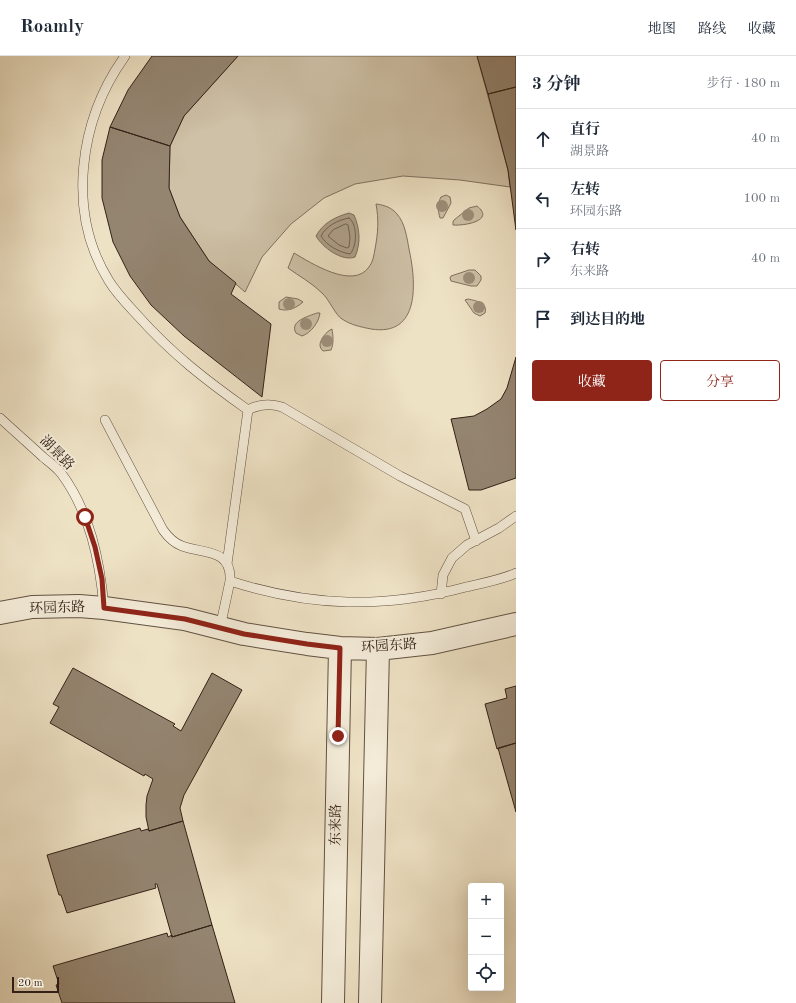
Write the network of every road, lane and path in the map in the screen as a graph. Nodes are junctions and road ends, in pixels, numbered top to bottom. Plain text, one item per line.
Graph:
1 (125, 56) edge
2 (248, 410) junction
3 (0, 418) edge
4 (105, 420) dead end
5 (516, 516) edge
6 (476, 541) junction
7 (227, 564) junction
8 (516, 573) edge
9 (230, 581) junction
10 (441, 594) junction
11 (104, 608) junction
12 (0, 613) edge
13 (516, 624) edge
14 (220, 628) junction
15 (340, 648) junction
16 (378, 649) junction
17 (333, 1003) edge
18 (370, 1003) edge

1 - 2 lane
2 - 6 lane
2 - 7 lane
3 - 11 lane, 湖景路
4 - 7 lane
5 - 6 lane
6 - 10 lane
7 - 9 lane
8 - 10 lane
9 - 10 lane
9 - 14 lane
11 - 12 street, 环园东路
11 - 14 street, 环园东路
13 - 16 street, 环园东路
14 - 15 street, 环园东路
15 - 16 street, 环园东路
15 - 17 street, 东来路
16 - 18 street

